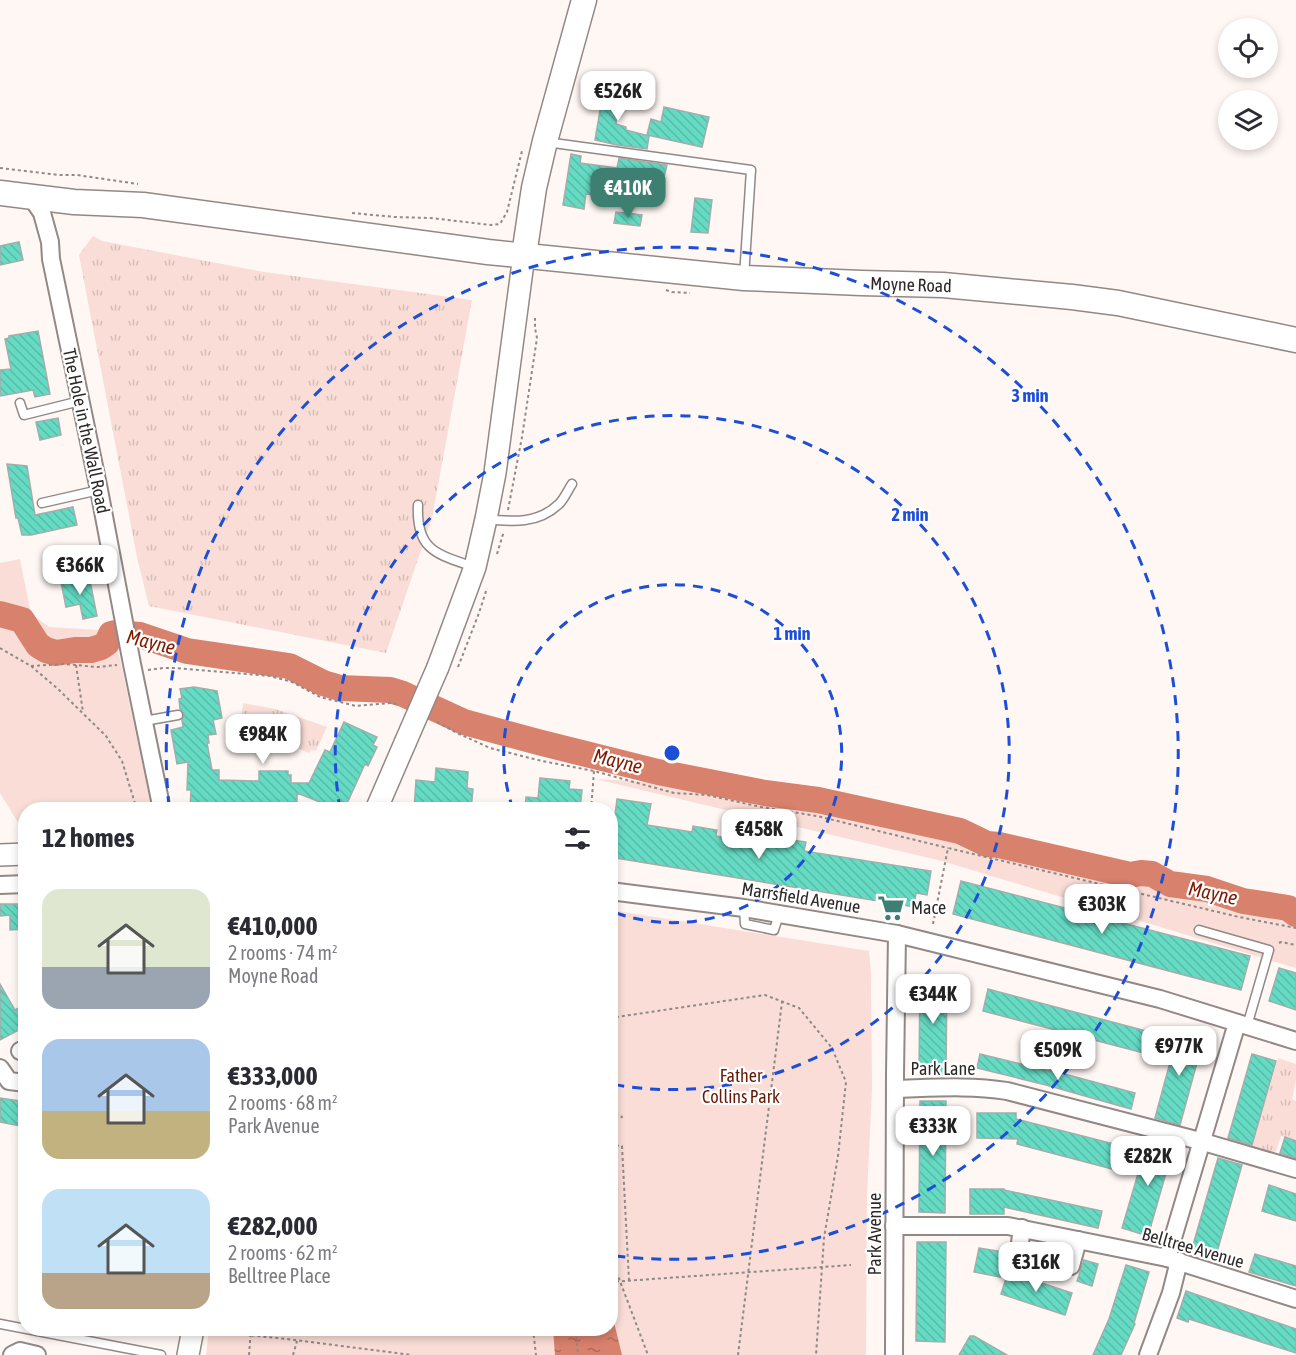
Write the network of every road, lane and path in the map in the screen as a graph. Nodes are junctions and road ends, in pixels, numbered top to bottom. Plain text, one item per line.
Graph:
1 (585, 0) edge
2 (545, 141) junction
3 (0, 168) edge
4 (0, 178) edge
5 (0, 193) edge
6 (141, 195) junction
7 (30, 197) junction
8 (508, 205) dead end
9 (344, 212) dead end
10 (506, 215) junction
11 (509, 222) dead end
12 (491, 225) junction
13 (490, 233) dead end
14 (524, 255) junction
15 (744, 278) junction
16 (1296, 339) edge
17 (80, 401) junction
18 (20, 403) dead end
19 (572, 484) dead end
20 (99, 490) junction
21 (42, 503) dead end
22 (418, 505) dead end
23 (486, 519) junction
24 (475, 567) junction
25 (0, 648) edge
26 (76, 665) junction
27 (31, 666) junction
28 (133, 668) junction
29 (397, 704) dead end
30 (83, 712) junction
31 (178, 715) dead end
32 (144, 721) junction
33 (437, 722) dead end
34 (594, 771) junction
35 (135, 802) edge
36 (160, 802) edge
37 (379, 802) edge
38 (592, 802) edge
39 (948, 848) junction
40 (18, 854) edge
41 (0, 855) edge
42 (18, 884) edge
43 (0, 885) edge
44 (618, 892) edge
45 (933, 924) dead end
46 (1296, 928) edge
47 (1199, 930) dead end
48 (897, 934) junction
49 (1296, 945) edge
50 (1269, 950) junction
51 (782, 1002) junction
52 (618, 1017) edge
53 (1242, 1024) junction
54 (1296, 1041) edge
55 (0, 1068) edge
56 (18, 1082) edge
57 (895, 1089) junction
58 (1200, 1141) junction
59 (618, 1146) edge
60 (1296, 1169) edge
61 (894, 1226) junction
62 (1022, 1228) junction
63 (1078, 1240) junction
64 (1173, 1259) junction
65 (851, 1265) dead end
66 (822, 1268) junction
67 (748, 1273) junction
68 (618, 1274) edge
69 (618, 1281) edge
70 (621, 1281) junction
71 (629, 1281) junction
72 (1296, 1299) edge
73 (0, 1324) edge
74 (18, 1327) edge
75 (62, 1336) edge
76 (192, 1336) edge
77 (251, 1336) joint
78 (534, 1336) edge
79 (576, 1336) edge
80 (297, 1341) junction
81 (12, 1355) edge
82 (37, 1355) edge
83 (161, 1355) edge
84 (188, 1355) edge
85 (249, 1355) edge
86 (293, 1355) edge
87 (412, 1355) edge
88 (536, 1355) edge
89 (578, 1355) edge
90 (648, 1355) edge
91 (738, 1355) edge
92 (816, 1355) edge
93 (894, 1355) edge
94 (1148, 1355) edge

1 - 2 main road
2 - 14 main road
2 - 15 lane
3 - 6 path
4 - 6 main road
5 - 7 main road
6 - 7 main road
6 - 14 main road, Moyne Road
7 - 17 street, The Hole in the Wall Road
8 - 10 path
9 - 12 path
10 - 11 path
10 - 12 path
12 - 13 path
14 - 15 main road, Moyne Road
14 - 23 street
15 - 16 main road, Moyne Road
17 - 18 lane
17 - 20 street, The Hole in the Wall Road
19 - 23 lane
20 - 21 lane
20 - 28 street, The Hole in the Wall Road
22 - 24 lane
23 - 24 street
24 - 37 street, bridge
25 - 27 path
26 - 27 path
26 - 28 path
26 - 30 path
27 - 30 path
28 - 29 path
28 - 32 street, The Hole in the Wall Road
30 - 35 path
31 - 32 lane
32 - 36 street, The Hole in the Wall Road
33 - 34 path
34 - 38 path
34 - 39 path
39 - 45 path
39 - 46 path
40 - 41 street
42 - 43 street
44 - 48 street, Marrsfield Avenue
47 - 50 lane
48 - 53 street, Marrsfield Avenue
48 - 57 street, Park Avenue
49 - 50 path
50 - 53 lane
51 - 52 path
51 - 66 path
51 - 67 path
53 - 54 street, Marrsfield Avenue
53 - 58 street
55 - 56 street
57 - 58 street, Park Lane
57 - 61 street, Park Avenue
58 - 60 street, Park Lane
58 - 64 street
59 - 71 path
61 - 62 street, Belltree Avenue
61 - 93 street, Park Avenue
62 - 63 street, Belltree Avenue
62 - 63 street
63 - 64 street, Belltree Avenue
64 - 72 street, Belltree Avenue
64 - 94 street
65 - 66 path
66 - 67 path
66 - 92 path
67 - 71 path
67 - 91 path
68 - 70 path
69 - 70 path
70 - 71 path
70 - 90 path
73 - 74 lane
75 - 83 lane
76 - 84 street
77 - 80 path
77 - 85 path
78 - 88 path
79 - 89 path
80 - 86 path
80 - 87 path
81 - 82 street

